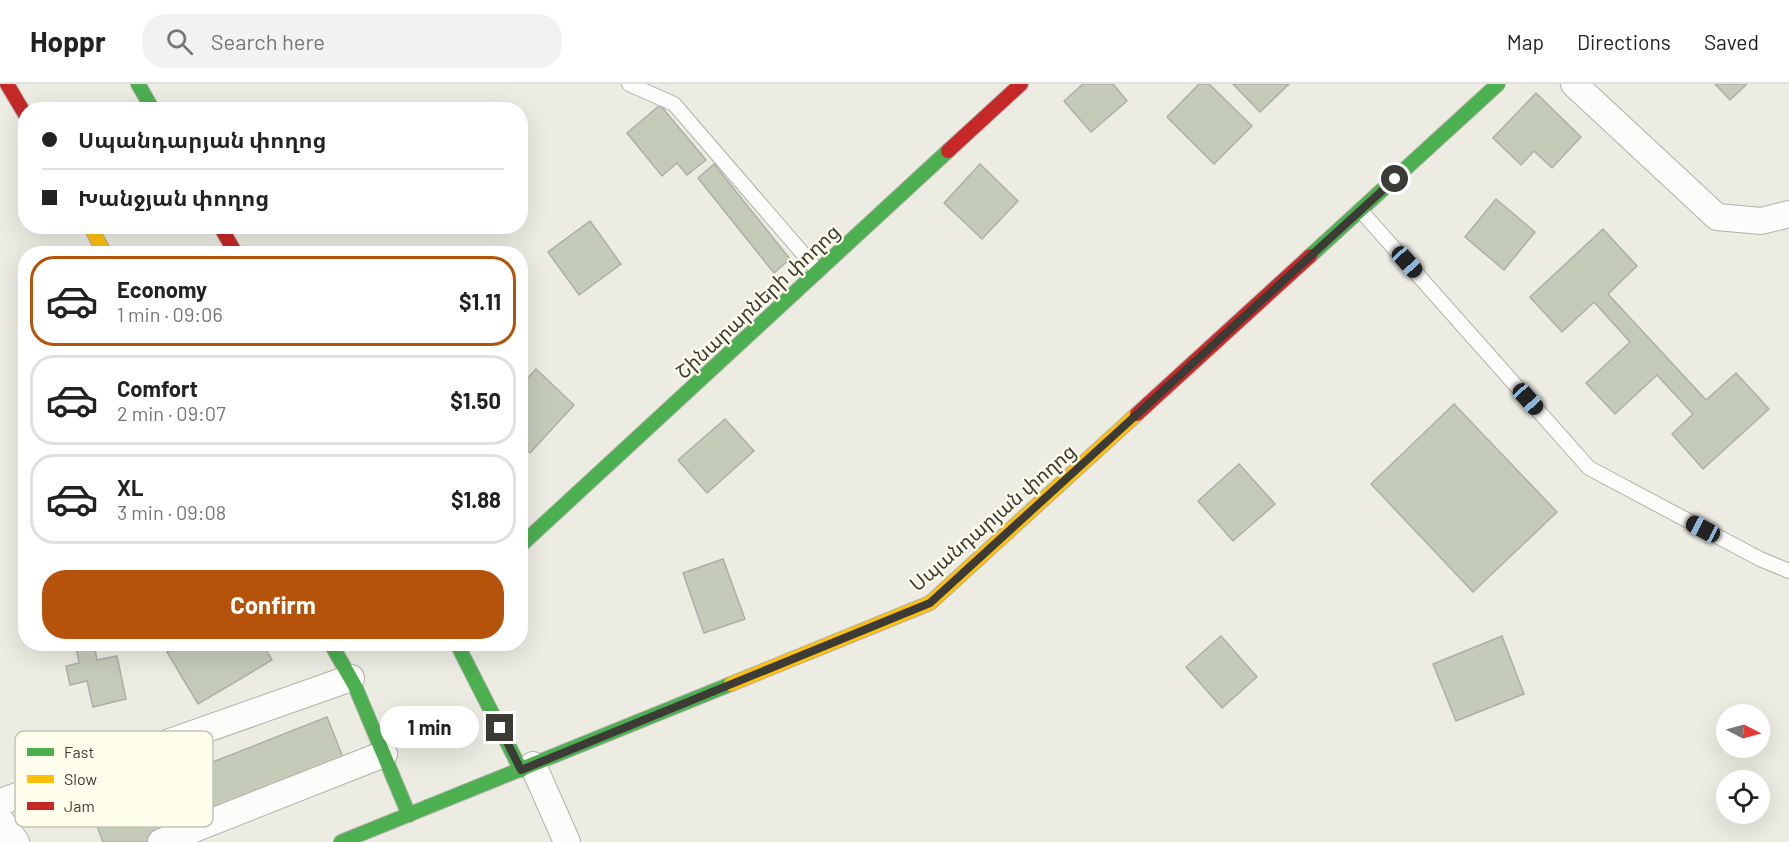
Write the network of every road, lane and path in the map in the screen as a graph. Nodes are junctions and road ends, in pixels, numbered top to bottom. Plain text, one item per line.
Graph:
1 (7, 84) edge
2 (138, 84) edge
3 (629, 84) edge
4 (1498, 84) edge
5 (1575, 84) edge
6 (1011, 88) edge
7 (148, 102) edge
8 (18, 103) edge
9 (1361, 211) junction
10 (1789, 214) edge
11 (818, 271) junction
12 (528, 539) edge
13 (1789, 571) edge
14 (335, 651) edge
15 (462, 651) edge
16 (351, 678) junction
17 (201, 731) edge
18 (384, 754) junction
19 (527, 767) junction
20 (15, 797) edge
21 (0, 802) edge
22 (409, 815) junction
23 (0, 820) edge
24 (213, 821) edge
25 (199, 827) edge
26 (16, 842) edge
27 (161, 842) edge
28 (341, 842) edge
29 (567, 842) edge

1 - 8 main road
2 - 7 main road
3 - 11 lane
4 - 9 main road, Սպանդարյան փողոց
5 - 10 street
6 - 11 main road, Շինարարների փողոց
9 - 13 lane
9 - 19 main road, Սպանդարյան փողոց
11 - 12 main road, Շինարարների փողոց
14 - 16 main road
15 - 19 main road
16 - 17 street
16 - 18 main road
18 - 22 main road
18 - 24 street
19 - 22 main road, Սպանդարյան փողոց
19 - 29 street
20 - 21 street
22 - 28 main road, Սպանդարյան փողոց
23 - 26 street
25 - 27 street

